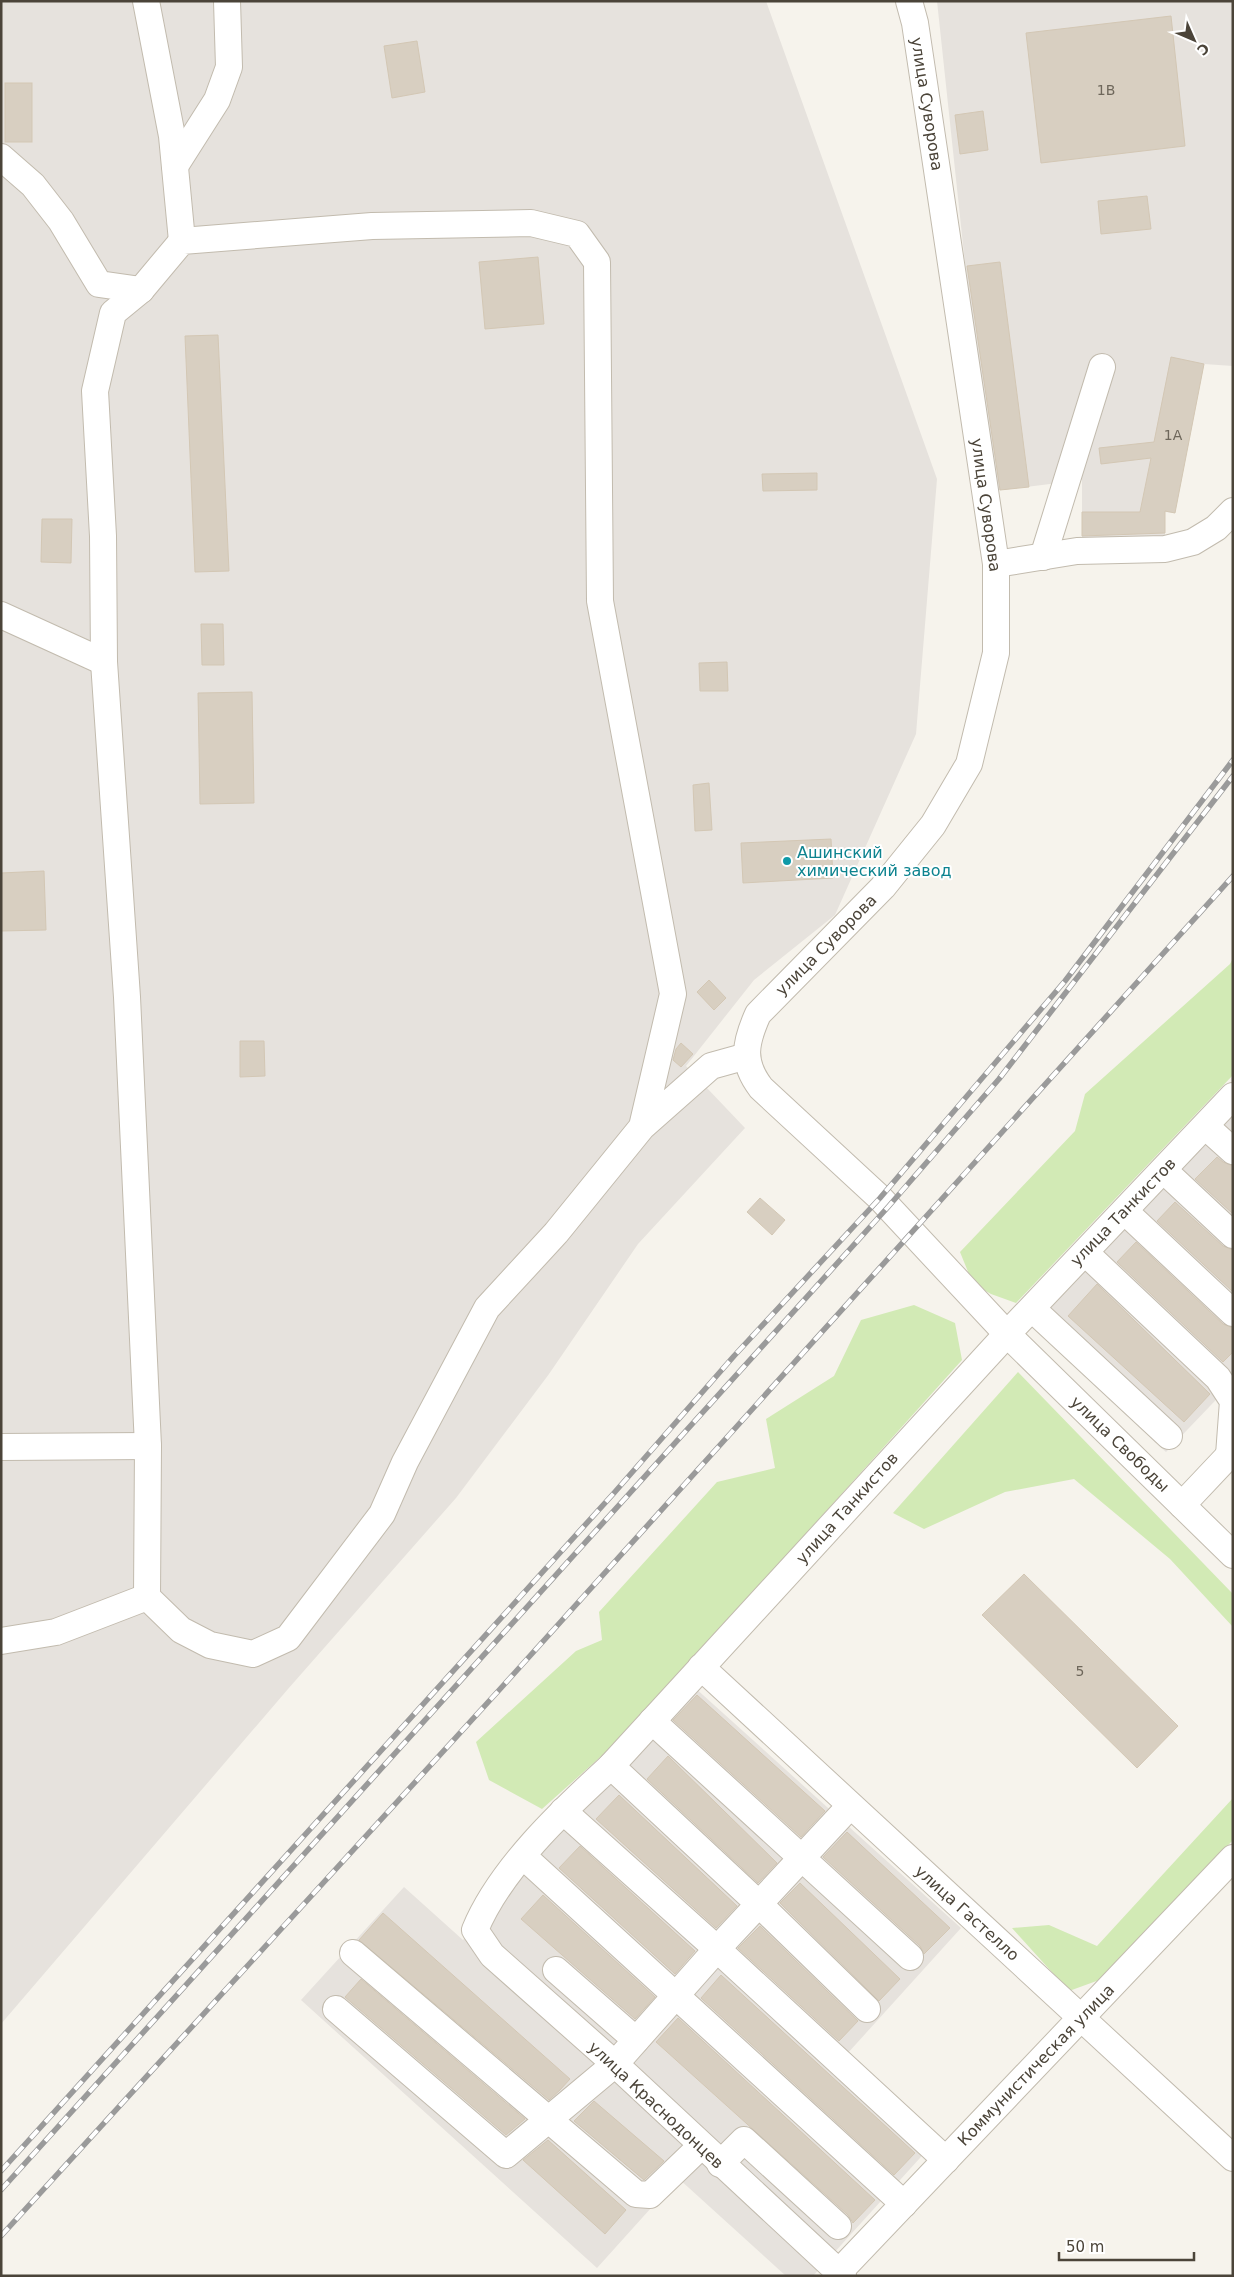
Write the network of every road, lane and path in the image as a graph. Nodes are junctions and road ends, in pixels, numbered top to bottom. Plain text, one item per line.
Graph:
1 (146, 1) edge
2 (227, 1) edge
3 (909, 1) edge
4 (1, 157) edge
5 (175, 166) junction
6 (182, 241) junction
7 (141, 290) junction
8 (1102, 367) dead end
9 (1233, 510) edge
10 (1042, 557) junction
11 (996, 564) junction
12 (1, 615) edge
13 (104, 662) junction
14 (747, 1056) junction
15 (1233, 1096) edge
16 (1233, 1112) edge
17 (642, 1127) junction
18 (1214, 1133) junction
19 (1233, 1151) edge
20 (1172, 1178) junction
21 (1133, 1219) junction
22 (1233, 1235) edge
23 (1094, 1261) junction
24 (1233, 1313) edge
25 (1041, 1317) junction
26 (1012, 1339) junction
27 (1168, 1436) dead end
28 (148, 1446) junction
29 (1, 1447) edge
30 (1231, 1453) edge
31 (1182, 1505) junction
32 (1233, 1555) edge
33 (147, 1597) junction
34 (1, 1640) edge
35 (701, 1667) junction
36 (652, 1722) junction
37 (611, 1766) junction
38 (850, 1806) junction
39 (563, 1811) junction
40 (523, 1856) junction
41 (802, 1857) junction
42 (1233, 1858) edge
43 (759, 1904) junction
44 (475, 1930) joint
45 (717, 1949) junction
46 (353, 1953) dead end
47 (910, 1957) dead end
48 (556, 1970) dead end
49 (675, 1996) junction
50 (336, 2009) dead end
51 (867, 2009) dead end
52 (1081, 2018) junction
53 (636, 2040) junction
54 (615, 2064) junction
55 (548, 2118) junction
56 (701, 2146) junction
57 (1233, 2158) edge
58 (946, 2160) junction
59 (720, 2164) junction
60 (904, 2204) junction
61 (838, 2226) dead end
62 (841, 2274) edge

1 - 5 street
2 - 5 street
3 - 11 street, улица Суворова
4 - 7 street
5 - 6 street
6 - 7 street
6 - 17 street
7 - 13 street
8 - 10 street
9 - 10 street
10 - 11 street
11 - 14 street, улица Суворова
12 - 13 street
13 - 28 street
14 - 17 street
14 - 26 street, улица Суворова
15 - 26 street, улица Танкистов
16 - 18 street
17 - 33 street
18 - 19 street
18 - 20 street
20 - 21 street
20 - 22 street
21 - 23 street
21 - 24 street
23 - 25 street
23 - 30 street
25 - 26 street
25 - 27 street
26 - 31 street, улица Свободы
26 - 35 street, улица Танкистов
28 - 29 street
28 - 33 street
30 - 31 street
31 - 32 street, улица Свободы
33 - 34 street
35 - 36 street, улица Танкистов
35 - 38 street, улица Гастелло
36 - 37 street, улица Танкистов
36 - 41 street
37 - 39 street, улица Танкистов
37 - 43 street
38 - 41 street
38 - 52 street, улица Гастелло
39 - 40 street, улица Танкистов
39 - 45 street
40 - 44 street, улица Танкистов
40 - 49 street
41 - 43 street
41 - 47 street
42 - 52 street, Коммунистическая улица
43 - 45 street
43 - 51 street
44 - 54 street, улица Краснодонцев
45 - 49 street
45 - 58 street
46 - 55 street
48 - 53 street
49 - 53 street
49 - 60 street
50 - 55 street
52 - 57 street, улица Гастелло
52 - 58 street, Коммунистическая улица
53 - 54 street
54 - 55 street
54 - 56 street, улица Краснодонцев
55 - 56 street
56 - 59 street, улица Краснодонцев
58 - 60 street, Коммунистическая улица
59 - 61 street
59 - 62 street, улица Краснодонцев
60 - 62 street, Коммунистическая улица

